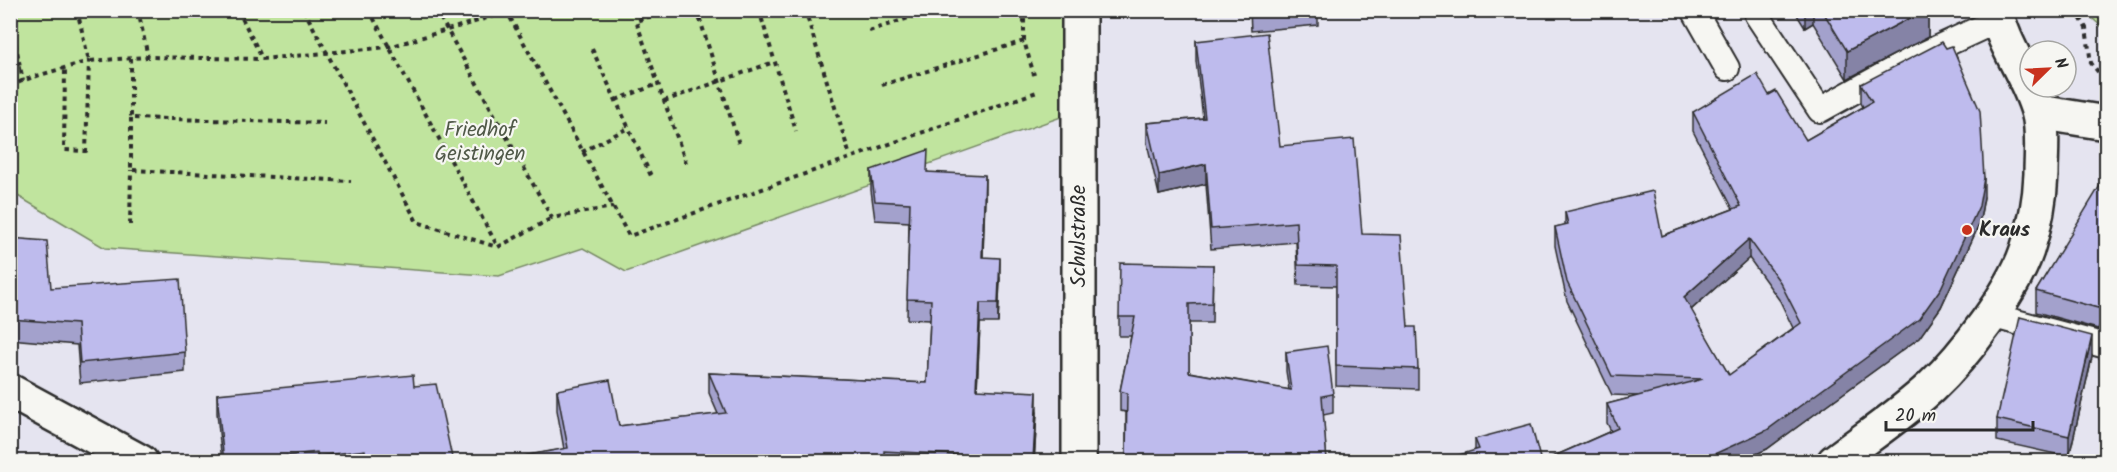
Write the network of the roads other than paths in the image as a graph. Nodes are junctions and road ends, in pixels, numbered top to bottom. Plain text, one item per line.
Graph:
1 (1079, 10) edge
2 (1694, 10) edge
3 (1757, 15) dead end
4 (1997, 15) edge
5 (1727, 68) dead end
6 (2039, 112) junction
7 (2106, 123) edge
8 (1990, 315) junction
9 (2106, 346) edge
10 (10, 391) edge
11 (141, 462) edge
12 (1079, 462) edge
13 (1834, 462) edge

1 - 12 street, Schulstraße
2 - 5 lane
3 - 4 lane
4 - 6 street
6 - 7 street
6 - 8 street
8 - 9 lane
8 - 13 street
10 - 11 street

